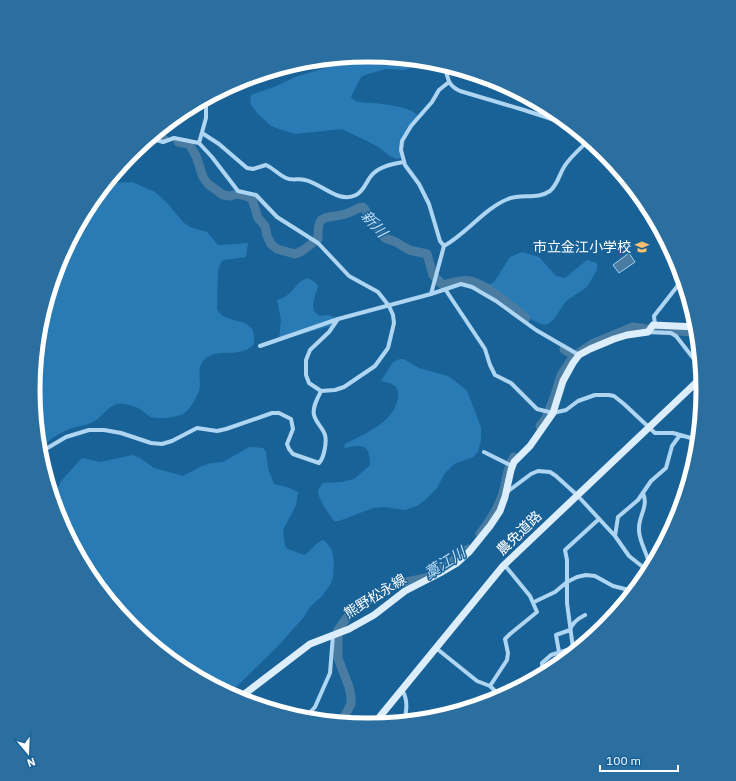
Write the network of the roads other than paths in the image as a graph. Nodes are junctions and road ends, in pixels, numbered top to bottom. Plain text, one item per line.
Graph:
1 (447, 72) edge
2 (449, 82) junction
3 (206, 105) edge
4 (551, 119) edge
5 (202, 133) junction
6 (157, 140) edge
7 (198, 143) junction
8 (585, 145) edge
9 (404, 162) junction
10 (444, 246) junction
11 (679, 284) edge
12 (445, 289) junction
13 (431, 294) junction
14 (389, 306) junction
15 (338, 319) junction
16 (690, 327) edge
17 (651, 329) junction
18 (260, 346) dead end
19 (579, 355) junction
20 (694, 359) edge
21 (696, 383) edge
22 (321, 390) junction
23 (550, 412) junction
24 (649, 428) junction
25 (680, 435) junction
26 (692, 437) edge
27 (45, 449) edge
28 (484, 452) dead end
29 (510, 465) junction
30 (506, 492) junction
31 (644, 493) junction
32 (577, 494) junction
33 (599, 519) junction
34 (614, 536) junction
35 (649, 560) edge
36 (503, 566) junction
37 (644, 568) edge
38 (567, 582) junction
39 (629, 590) edge
40 (534, 602) junction
41 (585, 615) dead end
42 (570, 630) junction
43 (337, 634) junction
44 (573, 647) edge
45 (436, 648) junction
46 (571, 649) edge
47 (559, 652) junction
48 (542, 668) edge
49 (490, 686) junction
50 (402, 690) junction
51 (497, 693) edge
52 (244, 695) edge
53 (309, 713) edge
54 (406, 716) edge
55 (379, 718) edge

1 - 2 street
2 - 4 street
2 - 9 street
3 - 5 street
5 - 7 street
5 - 9 street
6 - 7 street
7 - 14 street
8 - 10 street
9 - 10 street
10 - 13 street
11 - 17 street
12 - 13 street
12 - 19 street
12 - 23 street
13 - 14 street
14 - 15 street
14 - 22 street
15 - 18 street
15 - 22 street
16 - 17 main road
17 - 19 main road
17 - 20 street
19 - 23 main road, 熊野松永線
21 - 24 main road, 農免道路
22 - 27 street
23 - 24 street
23 - 29 main road, 熊野松永線
24 - 25 street
24 - 32 main road, 農免道路
25 - 26 street
25 - 31 street
28 - 29 street
29 - 30 main road, 熊野松永線
30 - 32 street
30 - 43 main road, 熊野松永線
31 - 34 street
31 - 35 street
32 - 33 street
32 - 36 main road, 農免道路
33 - 34 street
33 - 38 street
34 - 37 street
36 - 40 street
36 - 45 main road, 農免道路
38 - 39 street
38 - 40 street
38 - 42 street
40 - 49 street
41 - 42 street
42 - 44 street
42 - 47 street
43 - 52 main road, 熊野松永線
43 - 53 street
45 - 49 street
45 - 50 main road, 農免道路
46 - 47 street
47 - 48 street
49 - 51 street
50 - 54 street
50 - 55 main road, 農免道路

